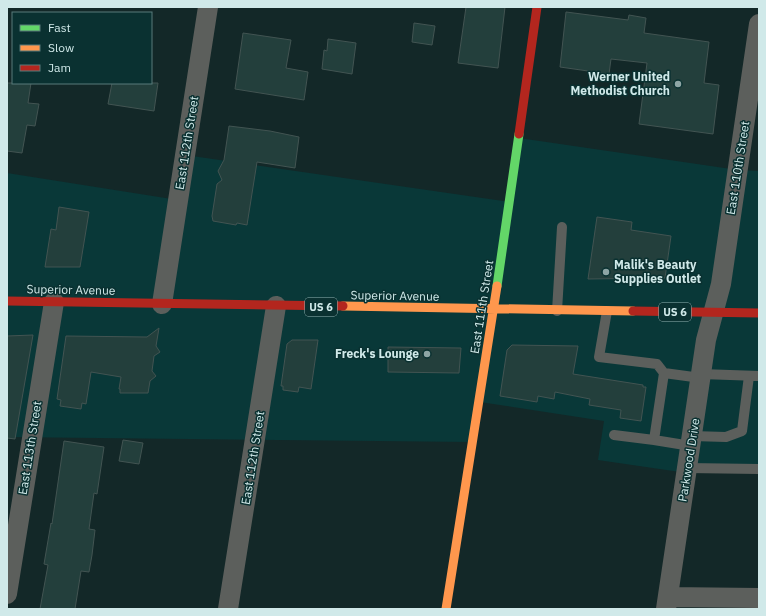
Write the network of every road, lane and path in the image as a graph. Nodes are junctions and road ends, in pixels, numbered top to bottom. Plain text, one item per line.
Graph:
1 (208, 7) edge
2 (537, 7) edge
3 (759, 24) edge
4 (757, 57) edge
5 (562, 227) dead end
6 (7, 301) edge
7 (54, 302) junction
8 (162, 304) junction
9 (276, 306) junction
10 (494, 310) junction
11 (556, 311) junction
12 (607, 311) junction
13 (714, 312) junction
14 (759, 313) edge
15 (664, 373) junction
16 (701, 376) junction
17 (754, 376) edge
18 (614, 434) dead end
19 (654, 440) junction
20 (692, 441) junction
21 (687, 468) junction
22 (759, 469) edge
23 (7, 594) edge
24 (759, 598) edge
25 (667, 603) edge
26 (228, 609) edge
27 (446, 609) edge

1 - 8 street, East 112th Street
2 - 10 main road, East 111th Street
3 - 4 street, East 110th Street
4 - 13 street, East 110th Street
5 - 11 lane
6 - 7 main road, Superior Avenue / US 6
7 - 8 main road, Superior Avenue / US 6
7 - 23 street, East 113th Street
8 - 9 main road, Superior Avenue / US 6
9 - 10 main road, Superior Avenue / US 6
9 - 26 street, East 112th Street
10 - 11 main road, Superior Avenue / US 6
10 - 27 main road, East 111th Street
11 - 12 main road, Superior Avenue / US 6
12 - 13 main road, Superior Avenue / US 6
12 - 15 lane
13 - 14 main road, Superior Avenue / US 6
13 - 16 street, Parkwood Drive
15 - 16 lane
15 - 19 lane
16 - 17 lane
16 - 20 street, Parkwood Drive
17 - 20 lane
18 - 19 lane
19 - 20 lane
20 - 21 street, Parkwood Drive
21 - 22 lane
21 - 25 street, Parkwood Drive
24 - 25 street

